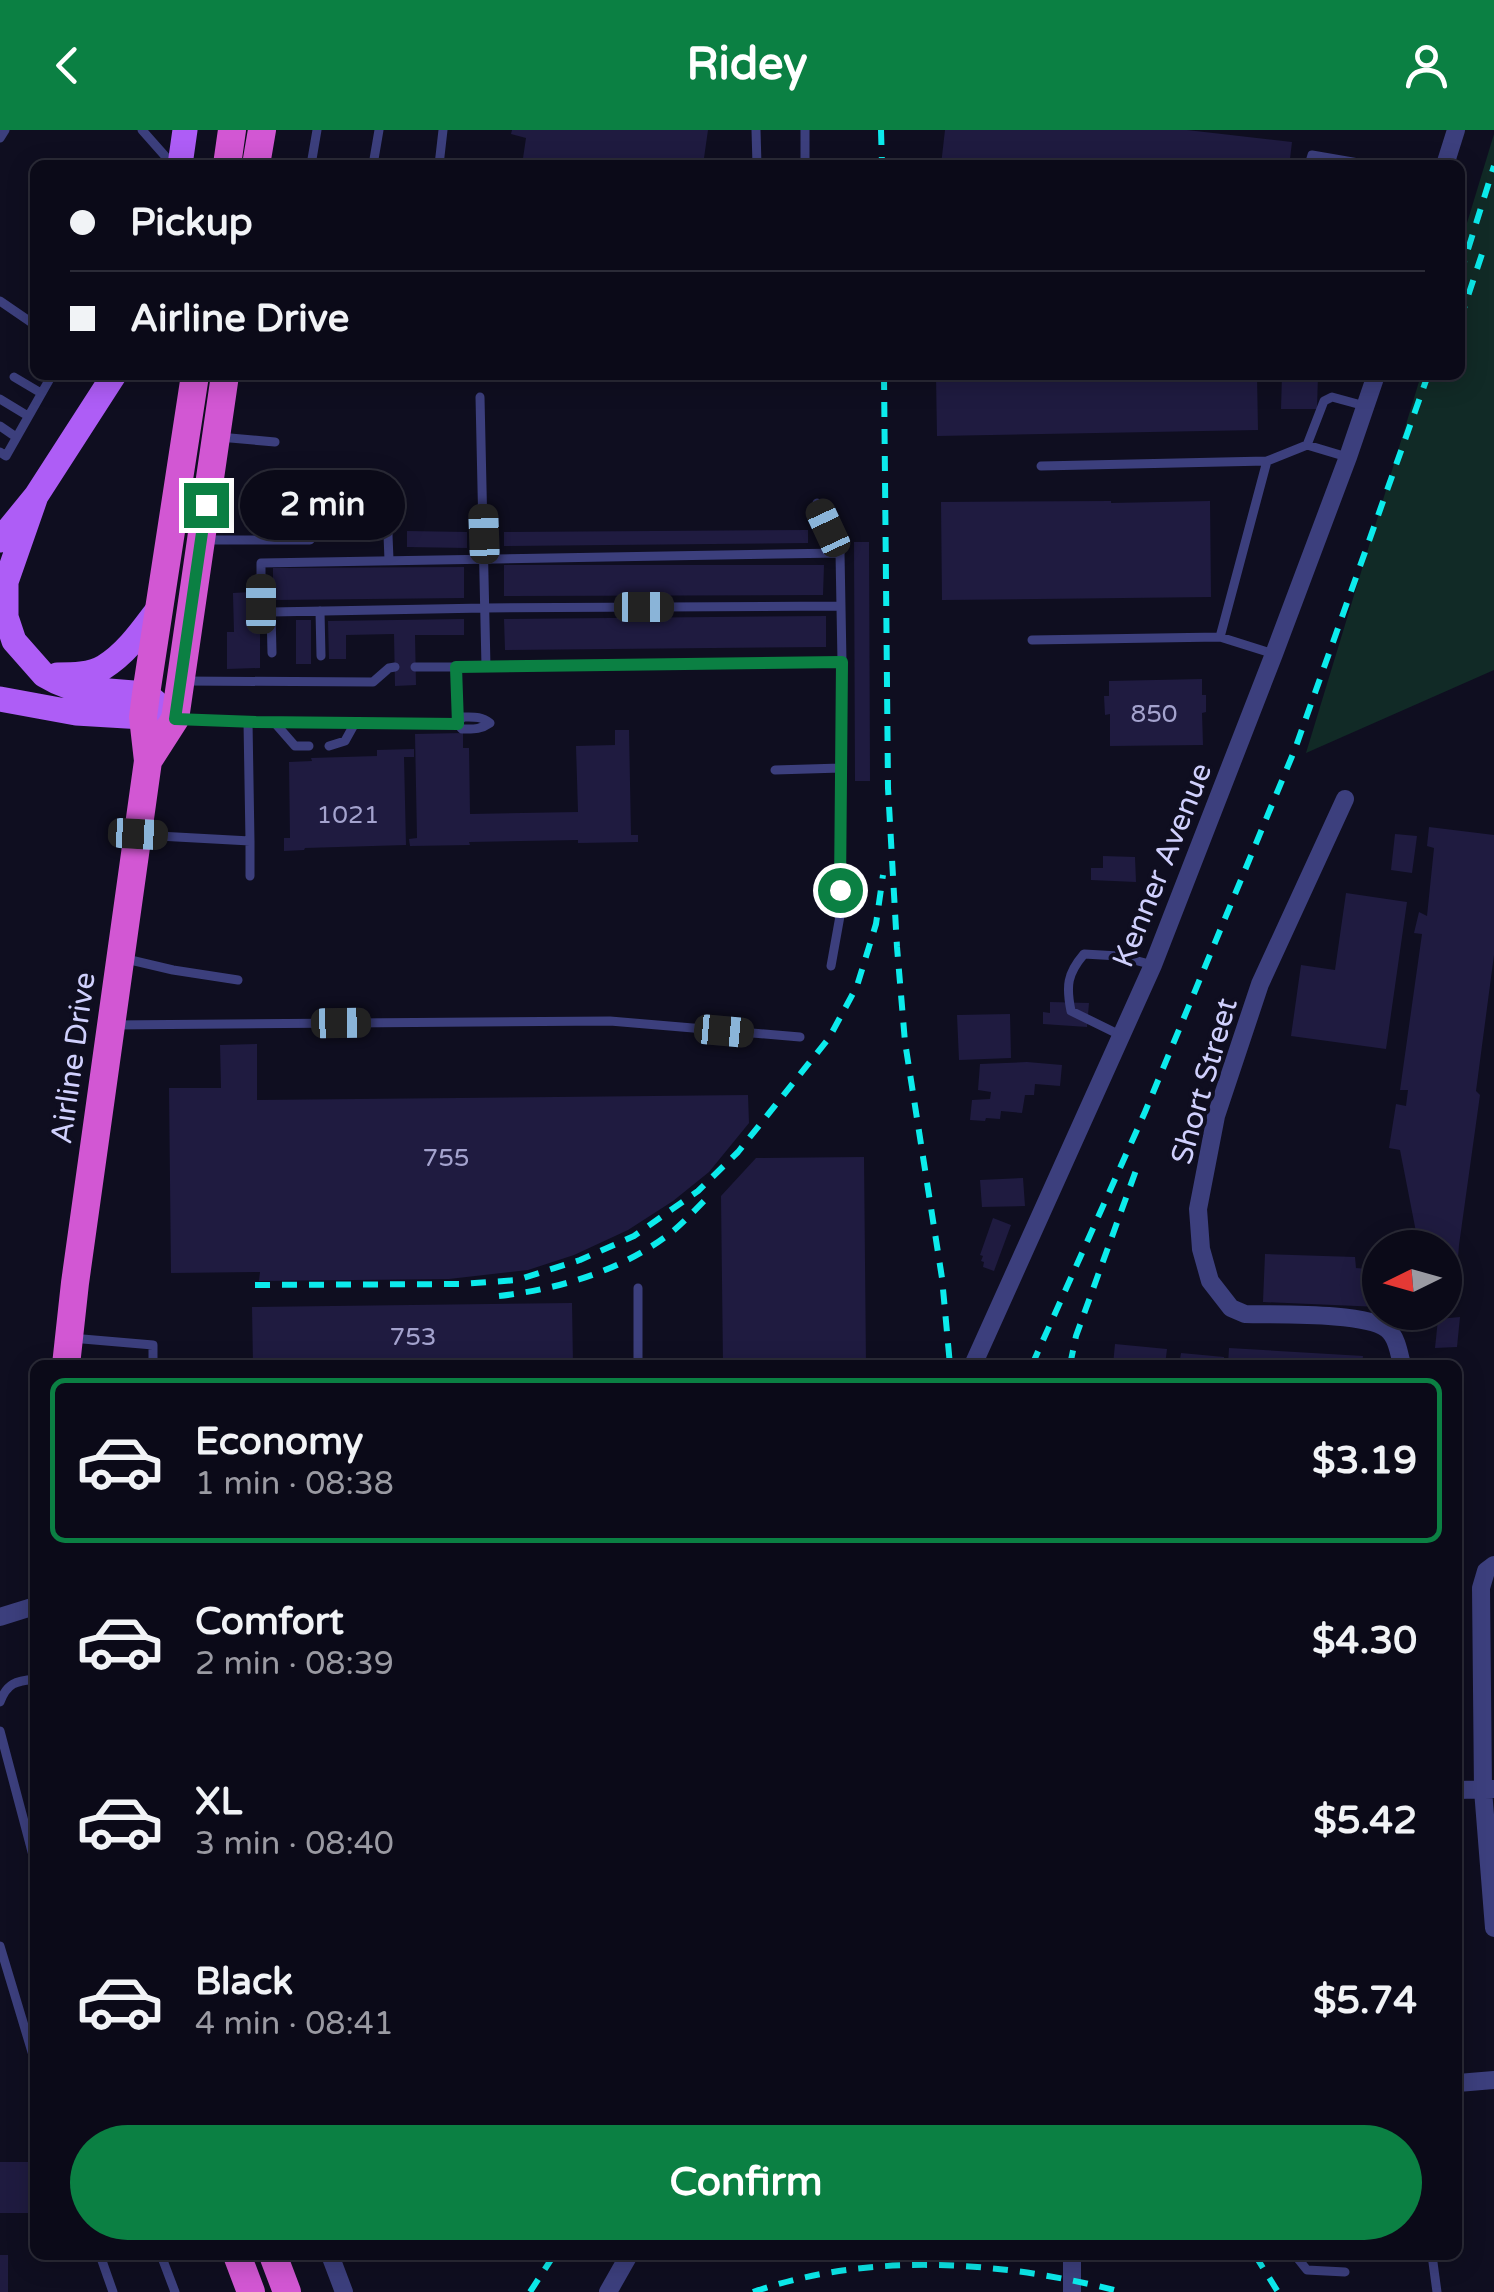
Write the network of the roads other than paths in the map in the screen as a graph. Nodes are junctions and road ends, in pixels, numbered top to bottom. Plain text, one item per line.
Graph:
1 (5, 130) edge
2 (142, 130) edge
3 (185, 130) edge
4 (232, 130) edge
5 (262, 130) edge
6 (317, 130) edge
7 (379, 130) edge
8 (443, 130) edge
9 (756, 130) edge
10 (804, 130) edge
11 (1456, 130) edge
12 (0, 138) edge
13 (171, 160) edge
14 (177, 160) edge
15 (228, 160) edge
16 (257, 160) edge
17 (312, 160) edge
18 (374, 160) edge
19 (440, 160) edge
20 (756, 160) edge
21 (805, 160) edge
22 (1311, 160) edge
23 (1341, 160) edge
24 (1447, 160) edge
25 (0, 301) edge
26 (30, 322) edge
27 (14, 377) dead end
28 (49, 380) edge
29 (111, 380) edge
30 (194, 380) edge
31 (224, 380) edge
32 (1374, 380) edge
33 (41, 393) junction
34 (480, 398) dead end
35 (0, 399) edge
36 (1365, 406) junction
37 (28, 416) junction
38 (0, 426) edge
39 (216, 436) junction
40 (16, 437) junction
41 (275, 442) dead end
42 (1308, 445) junction
43 (0, 452) edge
44 (1348, 457) junction
45 (1268, 461) junction
46 (1041, 466) dead end
47 (36, 496) junction
48 (817, 504) dead end
49 (387, 510) dead end
50 (332, 511) dead end
51 (0, 540) edge
52 (201, 540) junction
53 (840, 553) junction
54 (484, 559) junction
55 (389, 560) junction
56 (841, 606) junction
57 (159, 608) junction
58 (485, 608) junction
59 (272, 612) junction
60 (320, 612) junction
61 (1220, 637) junction
62 (1032, 640) dead end
63 (272, 653) dead end
64 (1274, 654) junction
65 (321, 656) dead end
66 (842, 662) junction
67 (394, 667) dead end
68 (415, 667) dead end
69 (456, 667) junction
70 (486, 667) junction
71 (44, 676) junction
72 (180, 682) junction
73 (0, 699) edge
74 (144, 706) junction
75 (175, 719) junction
76 (248, 722) junction
77 (274, 722) junction
78 (355, 723) junction
79 (309, 746) dead end
80 (330, 746) dead end
81 (148, 760) junction
82 (841, 768) junction
83 (774, 770) dead end
84 (1345, 800) dead end
85 (138, 834) junction
86 (250, 841) junction
87 (250, 876) dead end
88 (120, 957) junction
89 (1153, 964) junction
90 (832, 966) dead end
91 (238, 980) dead end
92 (110, 1025) junction
93 (1122, 1036) junction
94 (800, 1038) dead end
95 (638, 1288) dead end
96 (67, 1352) edge
97 (153, 1360) edge
98 (638, 1360) edge
99 (974, 1360) edge
100 (1401, 1360) edge
101 (1494, 1565) edge
102 (30, 1608) edge
103 (0, 1617) edge
104 (30, 1679) edge
105 (0, 1702) edge
106 (0, 1732) edge
107 (5, 1771) edge
108 (1462, 1790) edge
109 (1488, 1790) edge
110 (30, 1848) edge
111 (1494, 1928) edge
112 (0, 1946) edge
113 (30, 2045) edge
114 (1494, 2080) edge
115 (1462, 2083) edge
116 (102, 2260) edge
117 (163, 2260) edge
118 (239, 2260) edge
119 (275, 2260) edge
120 (332, 2260) edge
121 (626, 2260) edge
122 (1072, 2260) edge
123 (1299, 2260) edge
124 (1433, 2260) edge
125 (1345, 2272) dead end
126 (113, 2292) edge
127 (175, 2292) edge
128 (251, 2292) edge
129 (287, 2292) edge
130 (344, 2292) edge
131 (608, 2292) edge
132 (1072, 2292) edge
133 (1437, 2292) edge

1 - 12 lane
2 - 13 lane
3 - 14 main road
4 - 15 highway
5 - 16 highway
6 - 17 lane
7 - 18 lane
8 - 19 lane
9 - 20 lane
10 - 21 lane
11 - 24 street
22 - 23 lane
25 - 26 lane
27 - 33 lane
28 - 33 lane
29 - 47 main road
30 - 57 highway, Airline Drive
31 - 39 highway, Airline Drive
32 - 36 street, Kenner Avenue
33 - 37 lane
34 - 54 lane
35 - 37 lane
36 - 42 lane
36 - 44 street, Kenner Avenue
37 - 40 lane
38 - 40 lane
39 - 41 lane
39 - 52 highway, Airline Drive
40 - 43 lane
42 - 44 lane
42 - 45 lane
44 - 64 street, Kenner Avenue
45 - 46 lane
45 - 61 lane
47 - 51 main road
47 - 71 main road
48 - 53 lane
49 - 55 lane
50 - 52 lane
52 - 72 highway, Airline Drive
53 - 54 lane
53 - 56 lane
54 - 55 lane
54 - 58 lane
55 - 59 lane
56 - 58 lane
56 - 66 lane
57 - 71 main road
57 - 74 highway, Airline Drive
58 - 60 lane
58 - 70 lane
59 - 60 lane
59 - 63 lane
60 - 65 lane
61 - 62 lane
61 - 64 lane
64 - 89 street, Kenner Avenue
66 - 70 lane
66 - 82 lane
67 - 72 lane
68 - 69 lane
69 - 70 lane
69 - 78 lane
71 - 74 main road
72 - 75 highway, Airline Drive
73 - 74 main road
74 - 75 main road
74 - 81 highway, Airline Drive
75 - 76 lane
75 - 81 highway, Airline Drive
76 - 77 lane
76 - 86 lane
77 - 78 lane
77 - 79 lane
78 - 80 lane
81 - 85 highway, Airline Drive
82 - 83 lane
82 - 90 lane
84 - 100 street, Short Street
85 - 86 lane
85 - 88 highway, Airline Drive
86 - 87 lane
88 - 91 lane
88 - 92 highway, Airline Drive
89 - 93 street, Kenner Avenue
89 - 93 lane
92 - 94 lane
92 - 96 highway, Airline Drive
93 - 99 street, Kenner Avenue
95 - 98 lane
96 - 97 lane
101 - 109 street
102 - 103 street
104 - 105 lane
106 - 107 lane
107 - 110 lane
108 - 109 street
109 - 111 street
112 - 113 lane
114 - 115 street
116 - 126 lane
117 - 127 lane
118 - 128 highway
119 - 129 highway
120 - 130 street
121 - 131 street
122 - 132 street
123 - 125 lane
124 - 133 lane

